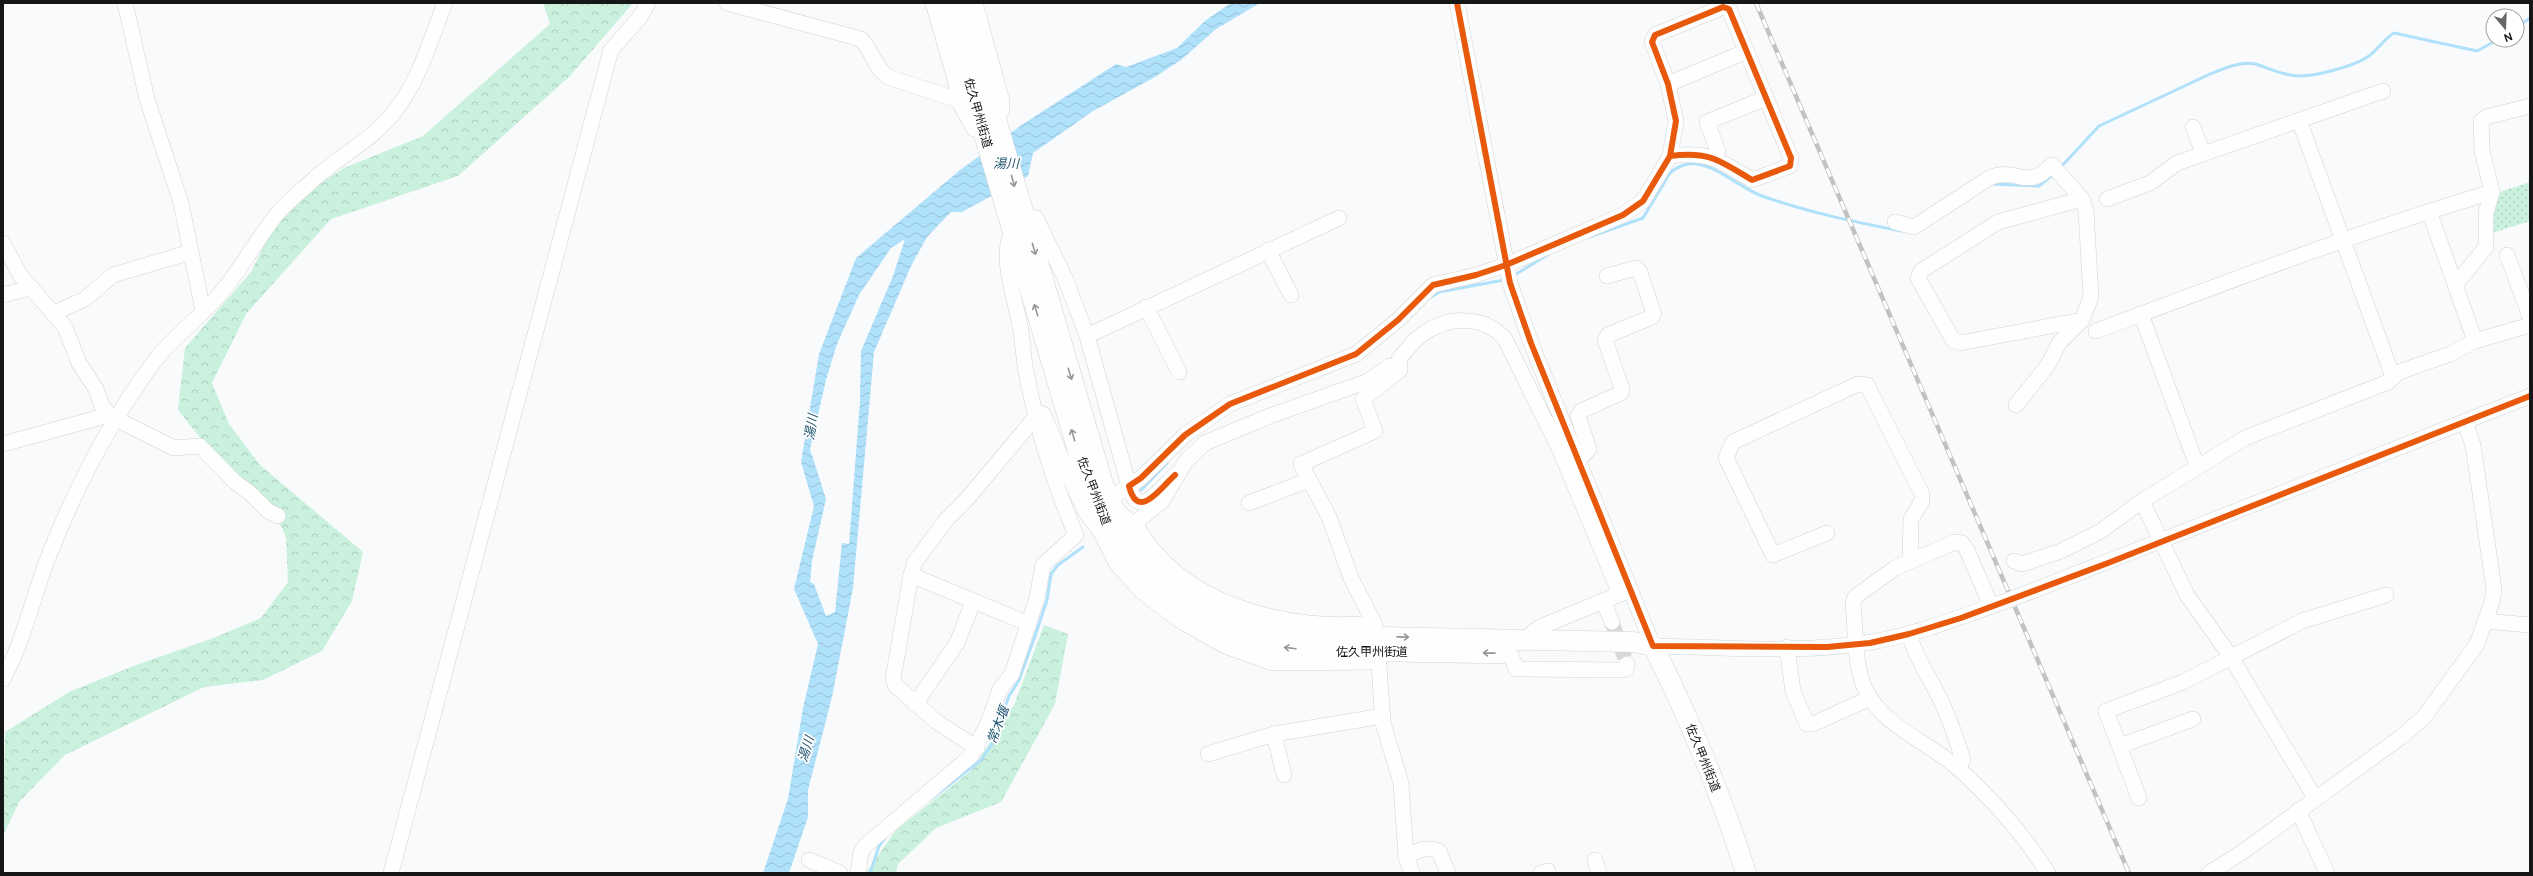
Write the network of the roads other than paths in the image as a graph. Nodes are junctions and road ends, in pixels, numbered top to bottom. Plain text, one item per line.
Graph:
1 (125, 3) edge
2 (648, 3) edge
3 (727, 3) edge
4 (933, 3) edge
5 (945, 3) edge
6 (962, 3) edge
7 (975, 3) edge
8 (1457, 3) edge
9 (444, 4) edge
10 (1747, 51) junction
11 (1668, 84) junction
12 (2383, 91) dead end
13 (1766, 98) junction
14 (958, 100) junction
15 (2530, 106) edge
16 (2299, 120) junction
17 (2194, 128) dead end
18 (991, 130) junction
19 (2203, 153) junction
20 (1670, 156) junction
21 (1716, 159) junction
22 (2492, 192) junction
23 (2082, 199) junction
24 (2107, 199) dead end
25 (2429, 211) junction
26 (1338, 218) dead end
27 (1017, 221) junction
28 (1895, 222) dead end
29 (2343, 241) junction
30 (3, 243) edge
31 (1268, 250) junction
32 (191, 252) junction
33 (2507, 256) dead end
34 (1508, 272) junction
35 (1607, 276) dead end
36 (2455, 285) junction
37 (30, 288) junction
38 (3, 295) edge
39 (1291, 295) dead end
40 (1146, 307) junction
41 (203, 311) junction
42 (54, 313) junction
43 (2141, 314) junction
44 (2530, 316) edge
45 (2082, 320) junction
46 (2530, 325) edge
47 (2096, 331) dead end
48 (1087, 336) junction
49 (2475, 341) junction
50 (1399, 359) junction
51 (1179, 372) dead end
52 (2393, 377) junction
53 (2530, 396) edge
54 (2016, 405) dead end
55 (1036, 416) junction
56 (115, 418) junction
57 (2465, 422) junction
58 (3, 444) edge
59 (1578, 461) junction
60 (2197, 466) junction
61 (1175, 475) junction
62 (1309, 480) junction
63 (1129, 486) junction
64 (1114, 501) junction
65 (2142, 501) junction
66 (1249, 503) dead end
67 (278, 516) dead end
68 (1135, 523) junction
69 (1099, 526) junction
70 (1827, 533) dead end
71 (1076, 535) junction
72 (2160, 541) junction
73 (1910, 561) junction
74 (2014, 561) dead end
75 (911, 575) junction
76 (1625, 592) junction
77 (2386, 595) dead end
78 (1603, 601) junction
79 (973, 602) junction
80 (1997, 604) junction
81 (2485, 621) junction
82 (1612, 622) tunnel mouth
83 (1029, 624) junction
84 (2530, 625) edge
85 (1909, 634) junction
86 (1532, 640) junction
87 (1377, 643) junction
88 (1857, 644) junction
89 (1653, 646) junction
90 (1786, 647) junction
91 (1510, 653) junction
92 (2231, 657) junction
93 (1627, 664) dead end
94 (3, 679) edge
95 (1870, 698) junction
96 (915, 704) junction
97 (1383, 716) junction
98 (2186, 725) dead end
99 (1274, 734) junction
100 (2120, 746) junction
101 (977, 748) junction
102 (1208, 754) dead end
103 (1959, 768) junction
104 (1284, 775) dead end
105 (2139, 798) dead end
106 (2315, 798) junction
107 (2298, 810) junction
108 (1406, 857) junction
109 (809, 860) dead end
110 (391, 873) edge
111 (840, 873) edge
112 (858, 873) edge
113 (1412, 873) edge
114 (1448, 873) edge
115 (1746, 873) edge
116 (2048, 873) edge
117 (2209, 873) edge
118 (2328, 873) edge

1 - 32 street
2 - 110 street
3 - 14 street
4 - 14 street
5 - 18 main road, 佐久甲州街道
6 - 18 main road, 佐久甲州街道
7 - 18 street
8 - 34 street
9 - 41 street
10 - 11 street
10 - 11 street
10 - 13 street
11 - 20 street
12 - 16 street
13 - 21 street
13 - 21 street
14 - 18 street
15 - 22 street
16 - 19 street
16 - 29 street
17 - 19 street
18 - 27 main road, 佐久甲州街道
19 - 24 street
20 - 21 street
20 - 34 street
22 - 25 street
22 - 36 street
23 - 28 street
23 - 45 street
23 - 45 street
25 - 29 street
25 - 36 street
26 - 31 street
27 - 48 street
27 - 55 street
27 -> 64 main road, 佐久甲州街道
69 -> 27 main road, 佐久甲州街道
29 - 43 street
29 - 52 street
30 - 37 street
31 - 39 street
31 - 40 street
32 - 41 street
32 - 42 street
33 - 44 street
34 - 59 street
34 - 63 street
35 - 59 street
36 - 49 street
37 - 38 street
37 - 42 street
40 - 48 street
40 - 51 street
41 - 56 street
42 - 56 street
43 - 47 street
43 - 60 street
45 - 54 street
46 - 49 street
48 - 63 street
49 - 52 street
50 - 61 street
50 - 62 street
50 - 76 street
52 - 60 street
53 - 57 street
55 - 69 street
55 - 71 street
55 - 75 street
56 - 58 street
56 - 67 street
56 - 94 street
57 - 72 street
57 - 81 street
59 - 76 street
60 - 65 street
61 - 63 street
61 - 68 street
62 - 66 street
62 - 87 street
63 - 64 street
64 - 68 street
64 - 87 main road, 佐久甲州街道
65 - 72 street
65 - 74 street
68 - 87 street
69 - 71 street
69 - 87 main road, 佐久甲州街道
70 - 73 street
71 - 83 street
72 - 80 street, bridge
72 - 92 street
73 - 80 street
73 - 88 street
75 - 79 street
75 - 96 street
76 - 78 street
76 - 89 street
77 - 92 street
78 - 82 street
78 - 86 street
79 - 83 street
79 - 96 street
80 - 85 street
81 - 84 street
81 - 106 street
83 - 101 street
85 - 88 street
85 - 103 street
87 -> 86 main road, 佐久甲州街道
86 - 89 main road, 佐久甲州街道
91 -> 87 main road, 佐久甲州街道
87 - 97 street
88 - 90 street
88 - 95 street
89 - 90 street
89 - 91 main road, 佐久甲州街道
89 - 115 main road, 佐久甲州街道
90 - 95 street
91 - 93 street
92 - 100 street
92 - 106 street
95 - 103 street
96 - 101 street
97 - 99 street
97 - 108 street
98 - 100 street
99 - 102 street
99 - 104 street
100 - 105 street
101 - 112 street
103 - 116 street
106 - 107 street
107 - 117 street
107 - 118 street
108 - 113 street
108 - 114 street
109 - 111 street

